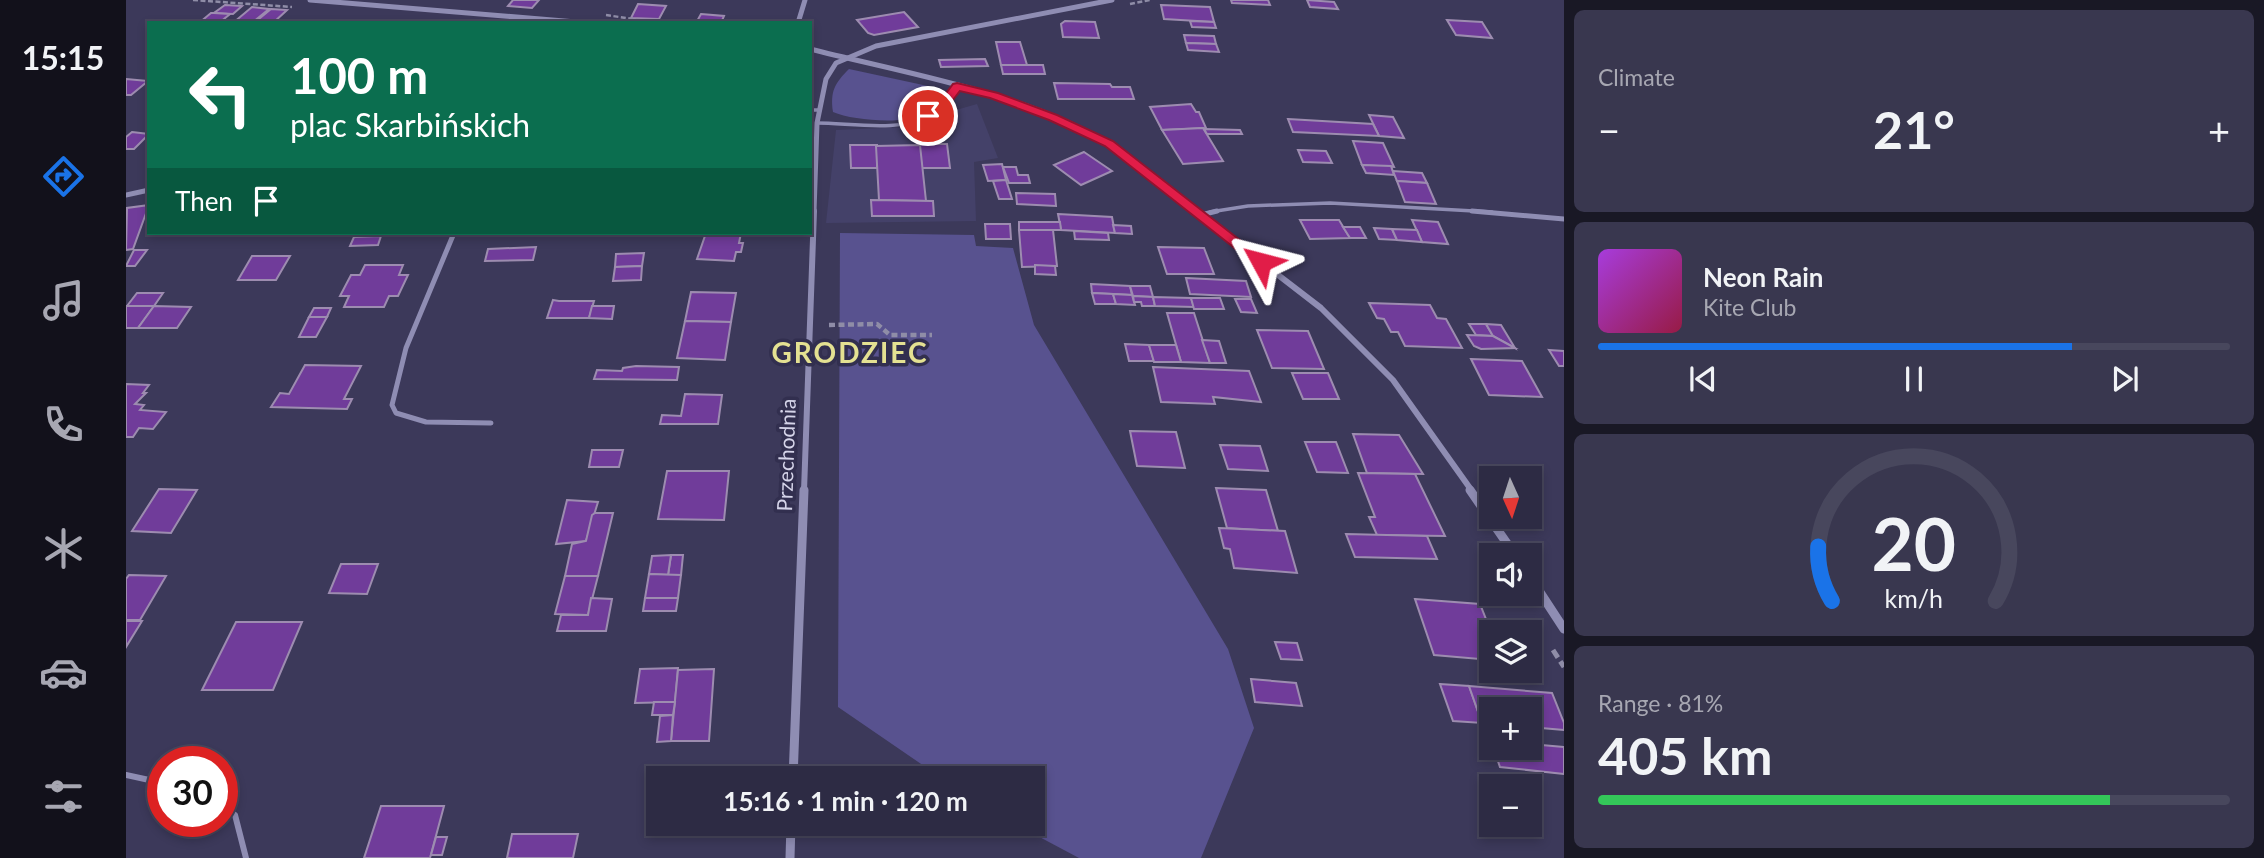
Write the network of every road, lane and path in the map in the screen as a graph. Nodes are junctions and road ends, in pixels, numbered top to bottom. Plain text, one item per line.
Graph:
1 (310, 0) edge
2 (805, 0) edge
3 (1112, 0) edge
4 (564, 21) edge
5 (799, 21) edge
6 (812, 50) edge
7 (846, 58) junction
8 (957, 87) junction
9 (812, 110) edge
10 (819, 110) junction
11 (817, 123) junction
12 (813, 170) edge
13 (147, 190) edge
14 (126, 195) edge
15 (1201, 215) junction
16 (1564, 219) edge
17 (453, 235) edge
18 (811, 325) junction
19 (932, 335) dead end
20 (491, 423) dead end
21 (1507, 543) edge
22 (1542, 595) edge
23 (1564, 629) edge
24 (794, 766) edge
25 (126, 775) edge
26 (147, 780) edge
27 (238, 827) edge
28 (791, 836) edge
29 (246, 858) edge
30 (790, 858) edge

1 - 4 street
2 - 5 street
3 - 7 street
6 - 7 street
7 - 8 street
7 - 10 street, Przechodnia
8 - 11 lane
8 - 15 street
9 - 10 lane
10 - 11 street, Przechodnia
11 - 12 street, Przechodnia
12 - 18 street, Przechodnia
13 - 14 street
15 - 16 lane
15 - 21 street
17 - 20 lane
18 - 19 path
18 - 24 street, Przechodnia
22 - 23 street
25 - 26 lane
27 - 29 lane
28 - 30 street

